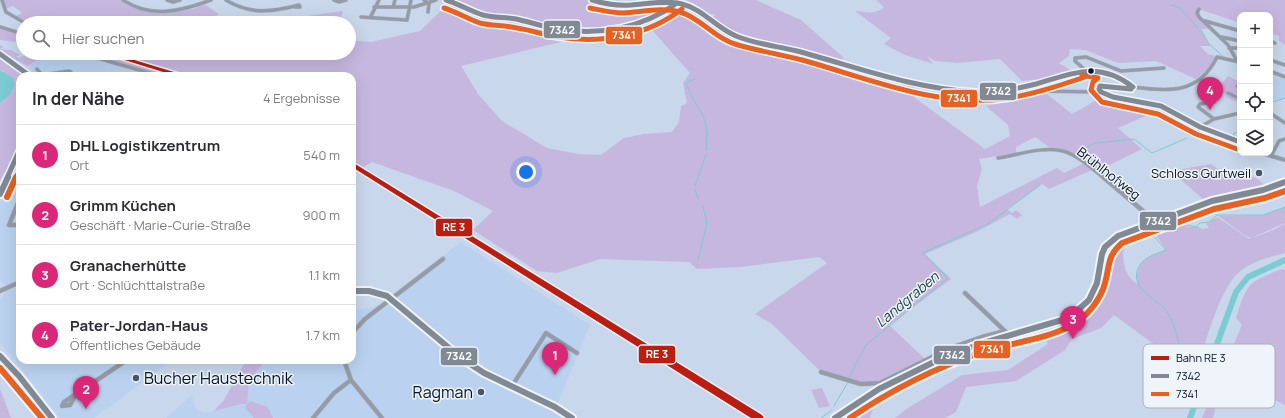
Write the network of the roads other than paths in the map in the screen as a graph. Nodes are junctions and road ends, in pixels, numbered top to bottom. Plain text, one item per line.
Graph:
1 (2, 0) edge
2 (123, 0) edge
3 (167, 0) edge
4 (180, 0) edge
5 (199, 0) edge
6 (211, 0) edge
7 (226, 0) edge
8 (334, 0) edge
9 (346, 0) edge
10 (379, 0) edge
11 (395, 0) edge
12 (411, 0) edge
13 (424, 0) edge
14 (436, 0) edge
15 (446, 0) edge
16 (592, 0) edge
17 (678, 1) edge
18 (454, 2) joint
19 (203, 3) junction
20 (429, 4) junction
21 (295, 6) dead end
22 (374, 7) junction
23 (393, 7) junction
24 (410, 8) junction
25 (1199, 8) dead end
26 (428, 12) dead end
27 (371, 16) junction
28 (361, 17) dead end
29 (383, 17) junction
30 (16, 18) edge
31 (407, 20) junction
32 (1205, 21) junction
33 (381, 22) dead end
34 (406, 25) dead end
35 (0, 27) edge
36 (1237, 30) edge
37 (16, 32) edge
38 (1221, 37) junction
39 (1237, 40) edge
40 (1229, 48) junction
41 (1237, 48) edge
42 (0, 54) edge
43 (1237, 59) edge
44 (104, 60) edge
45 (1273, 61) edge
46 (1237, 62) edge
47 (1285, 65) edge
48 (1164, 68) dead end
49 (37, 69) dead end
50 (1084, 69) junction
51 (25, 72) edge
52 (40, 72) edge
53 (146, 72) edge
54 (1273, 72) edge
55 (1285, 77) edge
56 (1133, 87) junction
57 (1101, 92) junction
58 (966, 93) junction
59 (1228, 93) dead end
60 (1237, 98) edge
61 (1214, 102) dead end
62 (1237, 114) edge
63 (1273, 115) edge
64 (1214, 119) junction
65 (1285, 122) edge
66 (1200, 127) junction
67 (1285, 139) edge
68 (1237, 141) edge
69 (1273, 153) edge
70 (1271, 156) edge
71 (16, 158) edge
72 (998, 158) dead end
73 (1285, 160) edge
74 (1285, 182) edge
75 (0, 194) edge
76 (16, 208) edge
77 (1156, 222) junction
78 (16, 225) edge
79 (443, 259) dead end
80 (16, 284) edge
81 (0, 291) edge
82 (356, 291) edge
83 (965, 293) dead end
84 (390, 298) junction
85 (356, 328) edge
86 (1007, 333) junction
87 (578, 353) dead end
88 (0, 356) edge
89 (121, 364) edge
90 (345, 364) edge
91 (821, 372) dead end
92 (351, 380) junction
93 (512, 386) junction
94 (76, 394) dead end
95 (52, 418) edge
96 (313, 418) edge
97 (382, 418) edge
98 (572, 418) edge
99 (835, 418) edge

1 - 30 street
2 - 19 street
3 - 4 street
5 - 19 street
6 - 19 street
7 - 21 street
8 - 9 street
10 - 22 street
11 - 23 street
12 - 24 street
13 - 20 street
14 - 20 street
15 - 18 street
16 - 17 main road
17 - 18 main road
17 - 58 main road
20 - 24 street
20 - 26 street
22 - 23 street
22 - 27 street
23 - 24 street
24 - 31 street
25 - 32 street
27 - 28 street
27 - 29 street
29 - 31 street
29 - 33 street
31 - 34 street
32 - 36 street
32 - 38 street
35 - 37 street
38 - 39 street
38 - 40 street
40 - 41 street
40 - 43 street
42 - 51 main road
44 - 53 street
45 - 47 street
46 - 56 street
48 - 50 street
49 - 52 street
50 - 56 main road
50 - 58 main road
54 - 55 street
56 - 57 main road
57 - 58 street
57 - 66 main road
59 - 60 street
61 - 64 street
62 - 64 street
63 - 65 street
64 - 66 street
66 - 68 main road
67 - 69 street
70 - 73 main road
71 - 75 main road
72 - 77 street, Brühlhofweg
74 - 77 main road
76 - 78 street
77 - 86 main road
79 - 84 street
80 - 81 street
82 - 84 street
83 - 86 street
84 - 85 street
84 - 93 street
86 - 91 street
86 - 99 main road
87 - 93 street
88 - 95 main road
89 - 94 street
90 - 92 street
92 - 96 street
92 - 97 street
93 - 98 street

